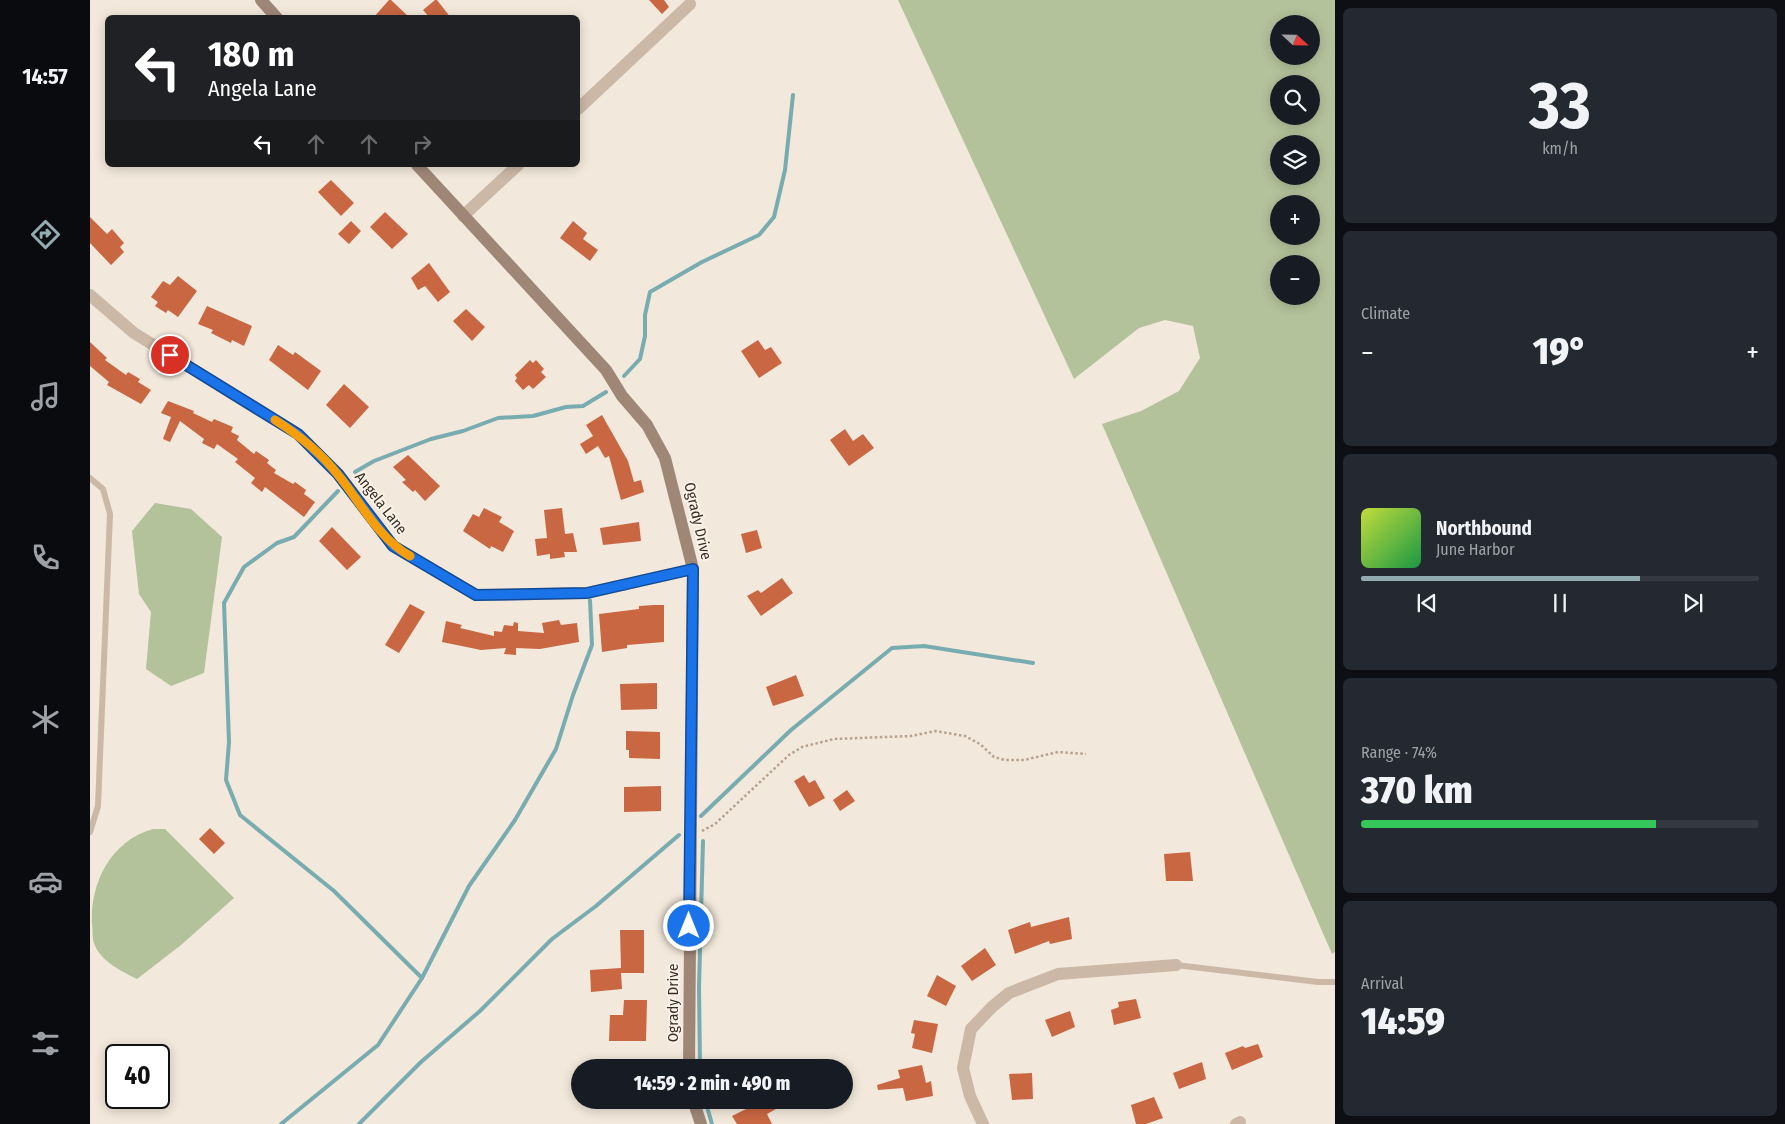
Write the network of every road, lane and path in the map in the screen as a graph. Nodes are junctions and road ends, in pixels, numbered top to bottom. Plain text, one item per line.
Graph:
1 (261, 0) edge
2 (690, 4) dead end
3 (274, 15) edge
4 (580, 107) edge
5 (419, 167) edge
6 (516, 167) edge
7 (463, 216) junction
8 (90, 295) edge
9 (90, 478) edge
10 (693, 569) junction
11 (1086, 754) dead end
12 (90, 832) edge
13 (690, 833) junction
14 (1176, 965) joint
15 (1335, 982) edge
16 (689, 1059) edge
17 (695, 1109) edge
18 (701, 1124) edge
19 (983, 1124) edge

1 - 3 street
2 - 4 street
5 - 7 street, Ogrady Drive
6 - 7 street
7 - 10 street, Ogrady Drive
8 - 10 street, Angela Lane
9 - 12 lane
10 - 13 street, Ogrady Drive
11 - 13 path
13 - 16 street, Ogrady Drive
14 - 15 lane
14 - 19 street
17 - 18 street

